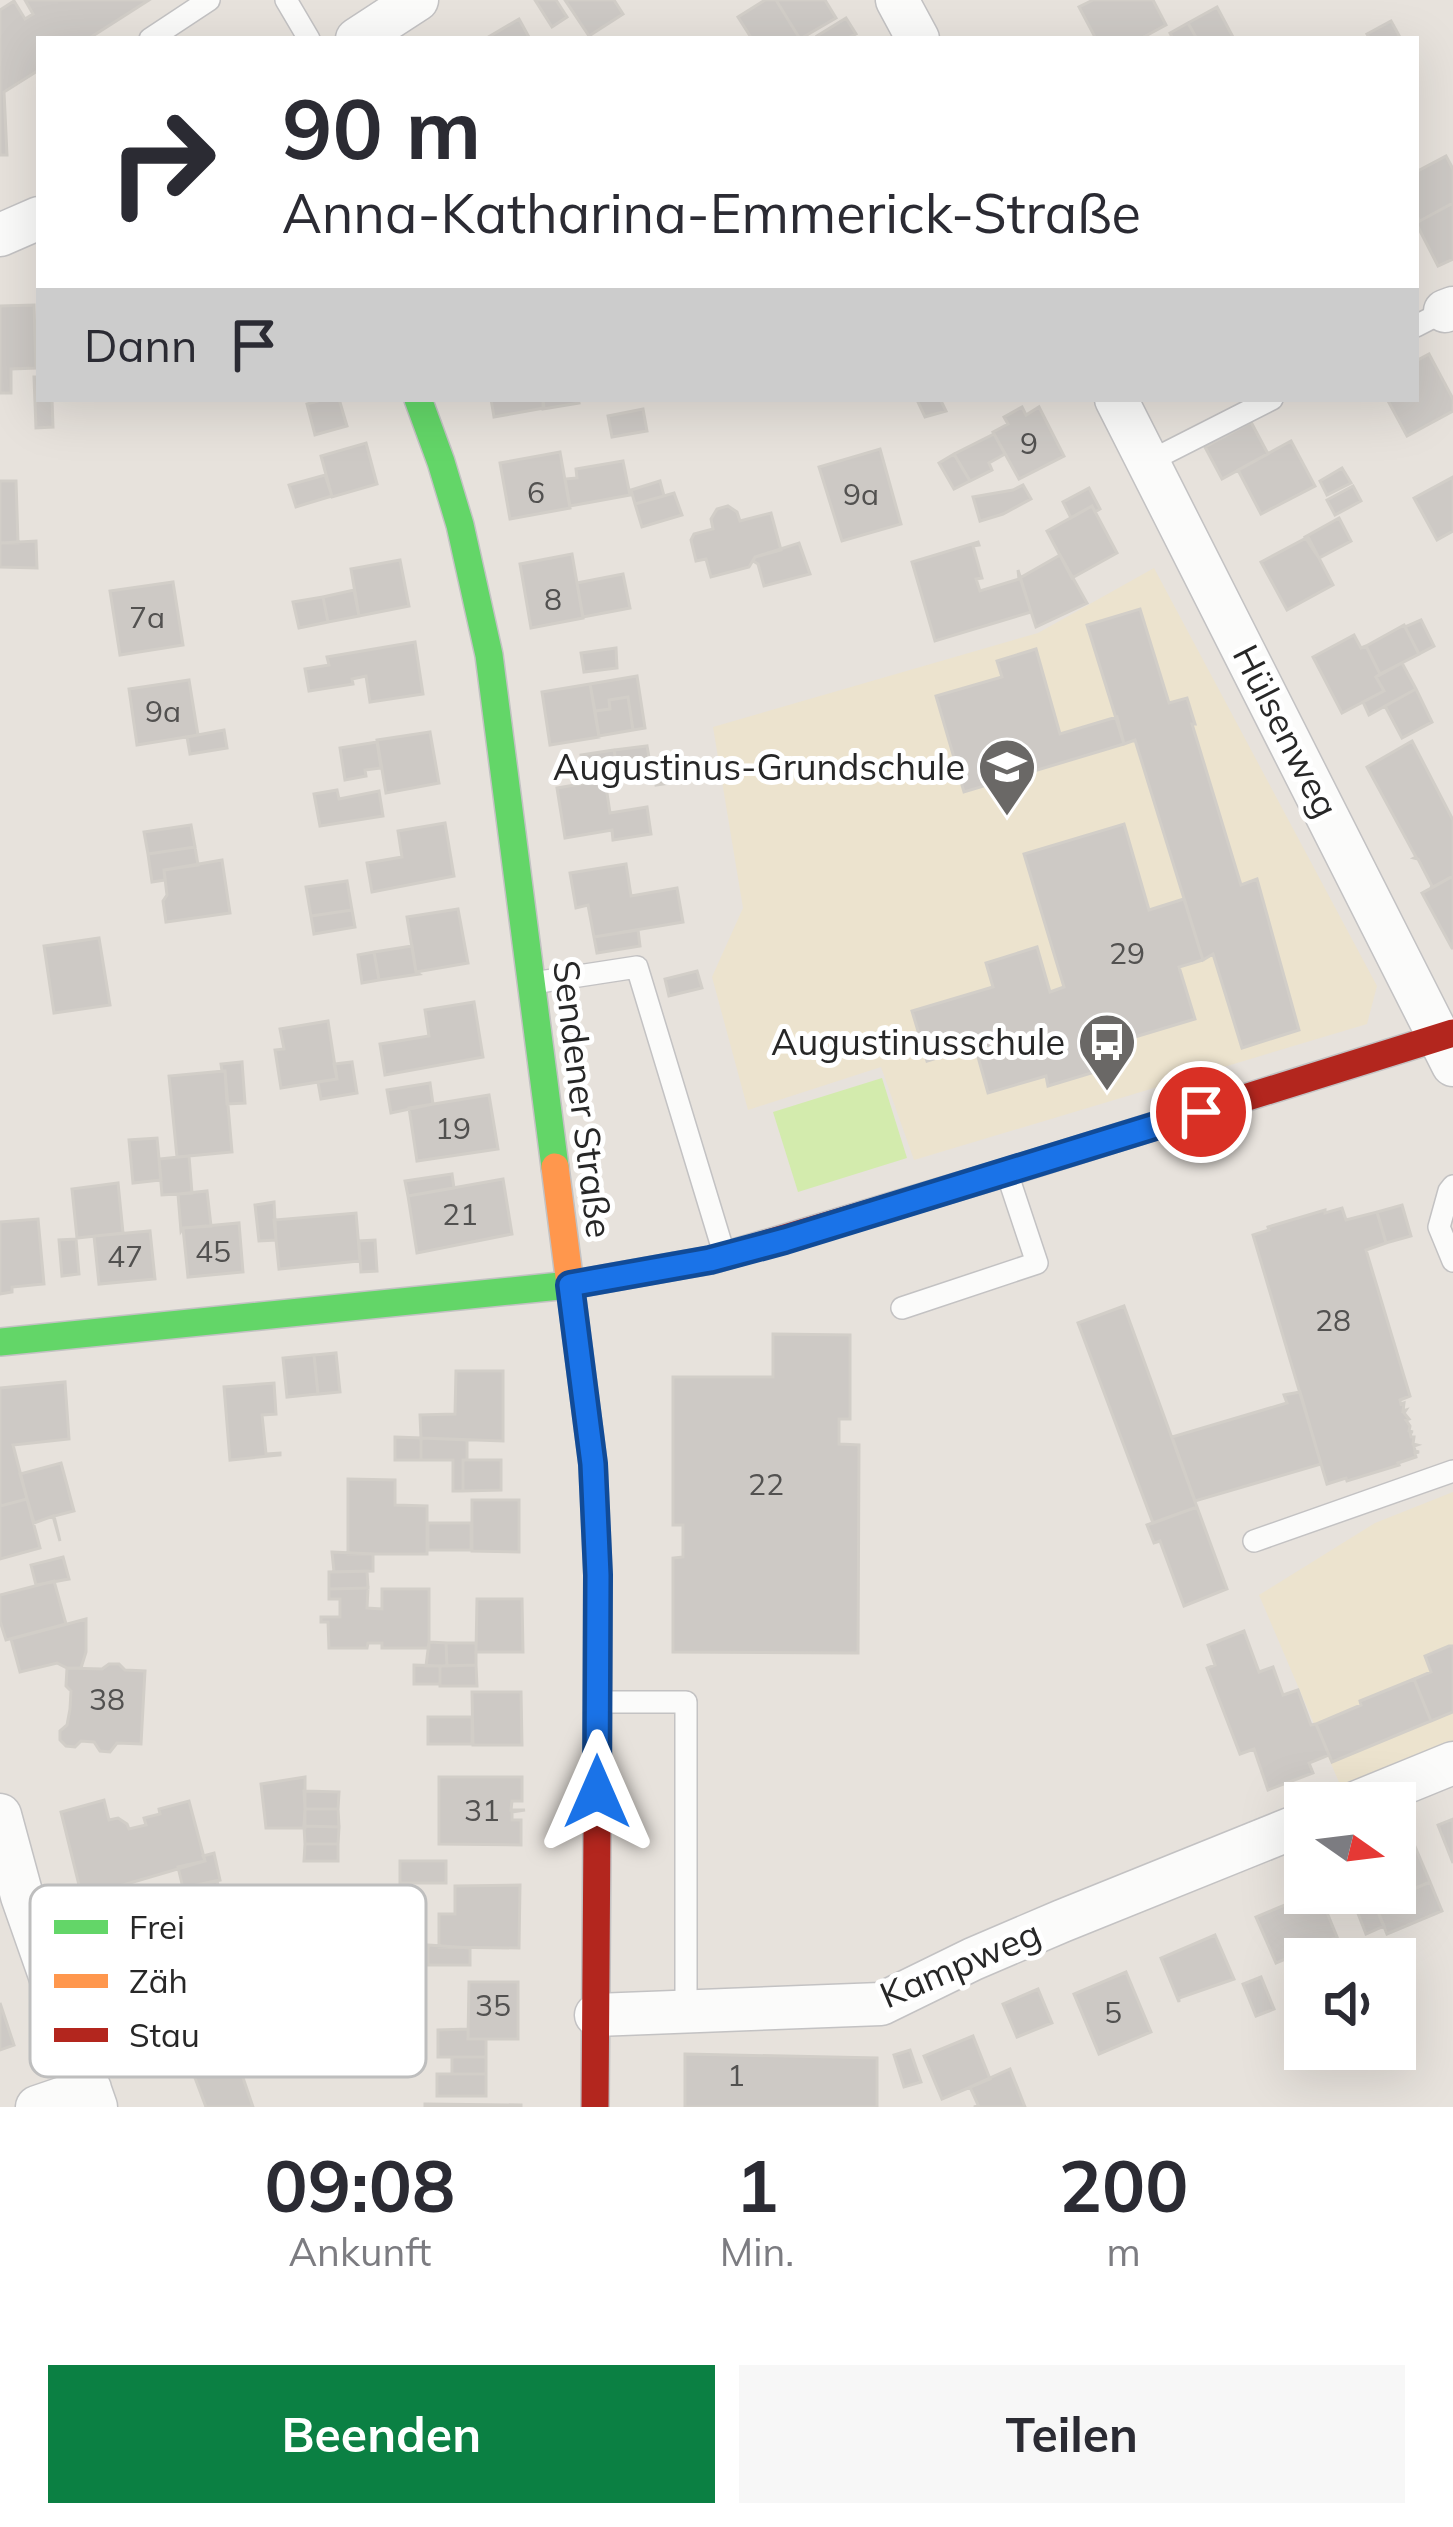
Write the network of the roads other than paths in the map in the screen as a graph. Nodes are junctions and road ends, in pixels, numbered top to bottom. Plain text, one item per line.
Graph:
1 (209, 0) edge
2 (286, 0) edge
3 (417, 0) edge
4 (897, 0) edge
5 (155, 36) edge
6 (307, 36) edge
7 (361, 36) edge
8 (916, 36) edge
9 (36, 219) edge
10 (0, 235) edge
11 (419, 402) edge
12 (1118, 402) edge
13 (1266, 402) edge
14 (1150, 461) junction
15 (532, 983) junction
16 (1449, 1045) edge
17 (1006, 1172) junction
18 (1453, 1186) edge
19 (725, 1256) junction
20 (1453, 1261) edge
21 (570, 1285) junction
22 (902, 1308) dead end
23 (0, 1342) edge
24 (1453, 1471) edge
25 (1254, 1541) dead end
26 (598, 1702) junction
27 (1453, 1763) edge
28 (1406, 1782) edge
29 (0, 1815) edge
30 (1284, 1831) edge
31 (30, 1918) edge
32 (686, 2011) junction
33 (596, 2015) junction
34 (93, 2098) edge
35 (37, 2107) edge
36 (596, 2107) edge

1 - 5 lane
2 - 6 lane
3 - 7 street
4 - 8 street
9 - 10 street
11 - 15 street, Sendener Straße
12 - 14 street, Hülsenweg
13 - 14 lane
14 - 16 street, Hülsenweg
15 - 19 lane
15 - 21 street, Sendener Straße
16 - 17 street
17 - 19 street
17 - 22 lane
18 - 20 lane
19 - 21 street
21 - 23 street
21 - 26 street, Sendener Straße
24 - 25 lane
26 - 32 lane
26 - 33 street, Sendener Straße
27 - 28 street
29 - 31 street
30 - 32 street, Kampweg
32 - 33 street, Kampweg
33 - 36 street, Sendener Straße
34 - 35 street

